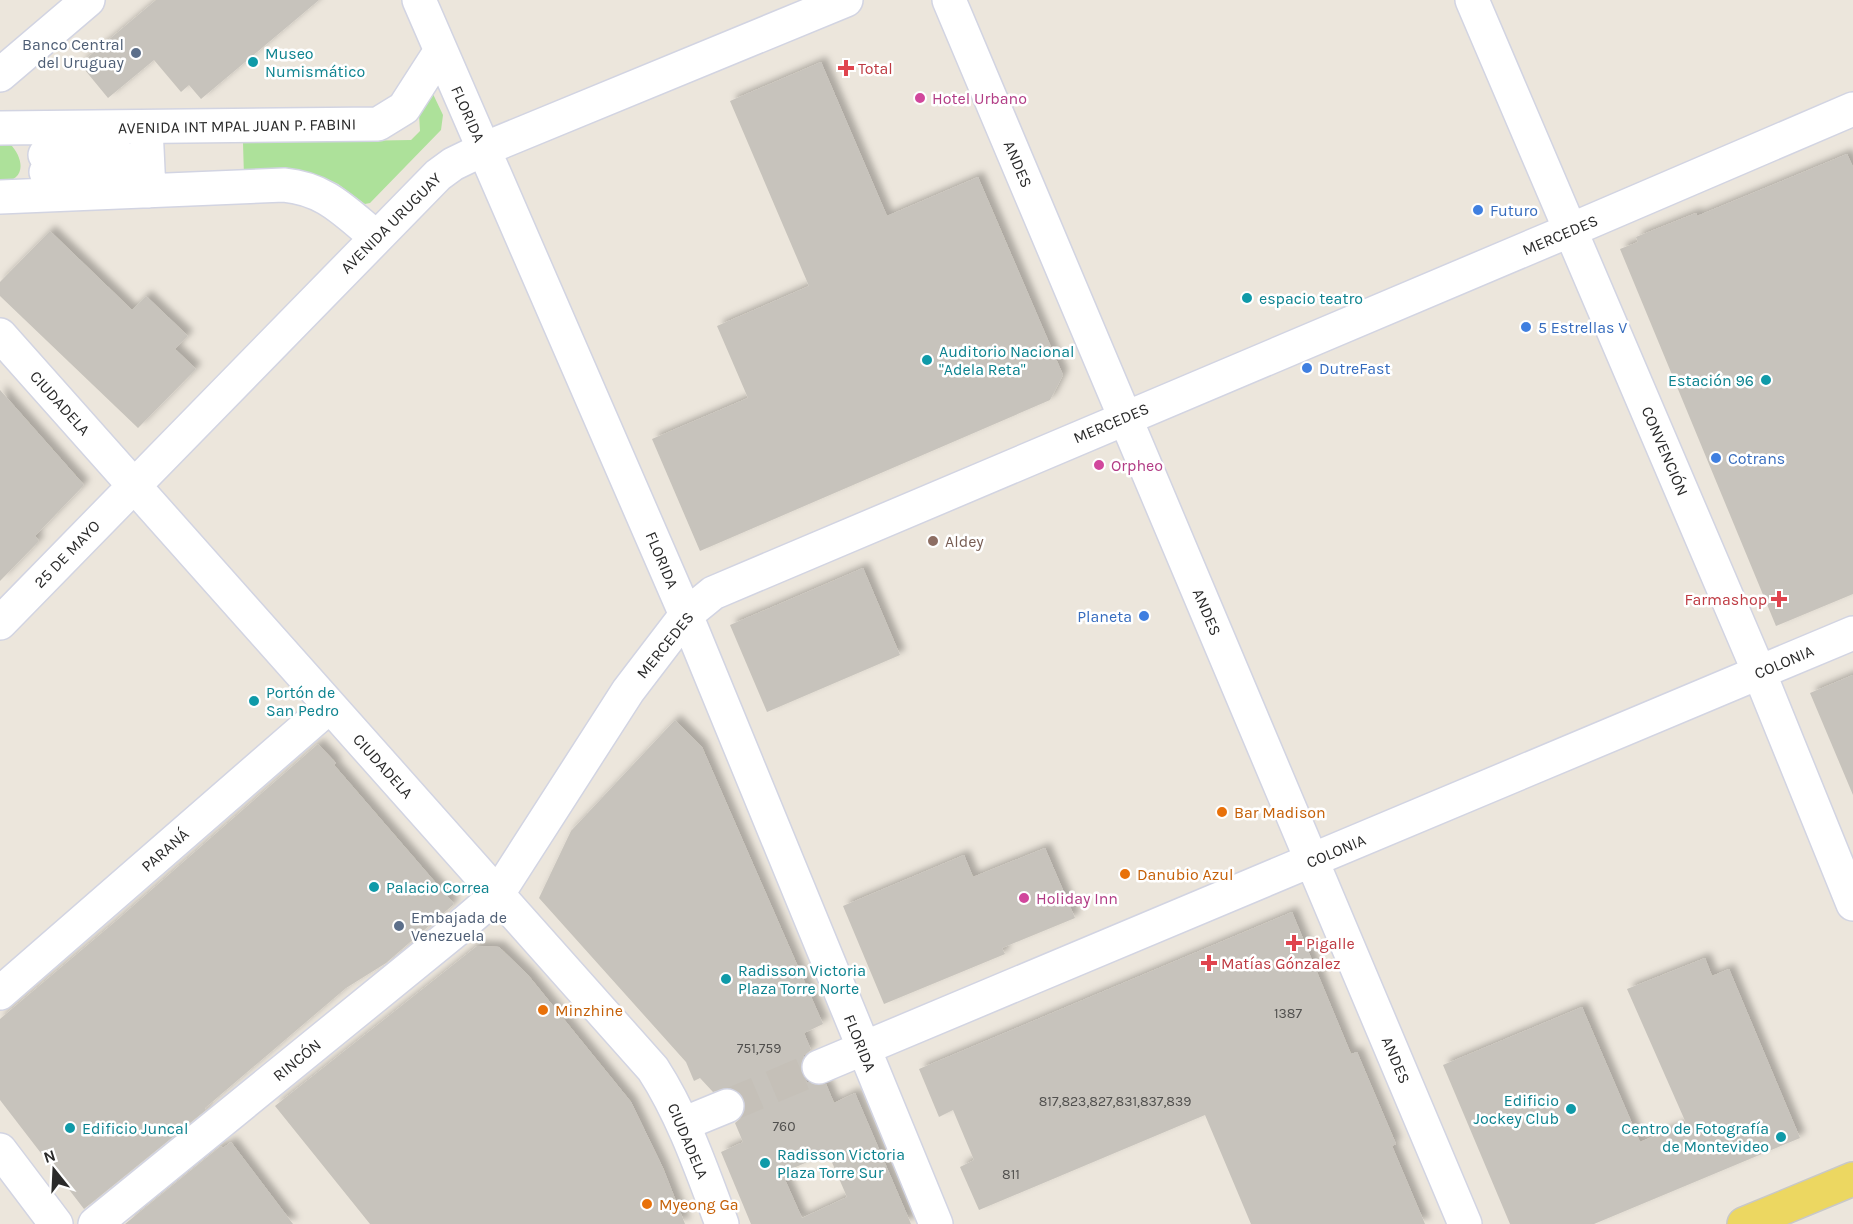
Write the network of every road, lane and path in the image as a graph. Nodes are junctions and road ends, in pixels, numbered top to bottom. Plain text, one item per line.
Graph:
1 (88, 0) edge
2 (419, 0) edge
3 (846, 0) edge
4 (949, 0) edge
5 (1472, 0) edge
6 (440, 52) junction
7 (0, 75) edge
8 (1853, 109) edge
9 (146, 126) junction
10 (0, 128) edge
11 (483, 149) junction
12 (45, 162) junction
13 (125, 163) dead end
14 (149, 191) junction
15 (0, 197) edge
16 (1571, 231) junction
17 (376, 237) junction
18 (0, 336) edge
19 (1124, 417) junction
20 (134, 484) junction
21 (686, 615) junction
22 (0, 623) edge
23 (1853, 633) edge
24 (1759, 672) junction
25 (330, 706) junction
26 (1313, 861) junction
27 (497, 895) junction
28 (1853, 904) edge
29 (0, 993) edge
30 (863, 1048) junction
31 (819, 1067) tunnel mouth
32 (727, 1106) tunnel mouth
33 (683, 1124) junction
34 (0, 1150) edge
35 (1853, 1179) edge
36 (56, 1224) edge
37 (95, 1224) edge
38 (722, 1224) edge
39 (936, 1224) edge
40 (1466, 1224) edge
41 (1744, 1224) edge

1 - 7 street
2 - 6 street, FLORIDA
3 - 11 street, AVENIDA URUGUAY
4 - 19 street, ANDES
5 - 16 street, CONVENCIÓN
6 - 9 street, AVENIDA INT MPAL JUAN P. FABINI
6 - 11 street, FLORIDA
8 - 16 street, MERCEDES
9 - 12 street, AVENIDA INT MPAL JUAN P. FABINI
9 - 14 street
10 - 12 street, AVENIDA INT MPAL JUAN P. FABINI
11 - 17 street, AVENIDA URUGUAY
11 - 21 street, FLORIDA
12 - 13 street
12 - 14 street, AVENIDA INT MPAL JUAN P. FABINI
12 - 15 street, AVENIDA INT MPAL JUAN P. FABINI
14 - 17 street, AVENIDA INT MPAL JUAN P. FABINI
16 - 19 street, MERCEDES
16 - 24 street, CONVENCIÓN
17 - 20 street, AVENIDA URUGUAY
18 - 20 street, CIUDADELA
19 - 21 street, MERCEDES
19 - 26 street, ANDES
20 - 22 street, 25 DE MAYO
20 - 25 street, CIUDADELA
21 - 27 street, MERCEDES
21 - 30 street, FLORIDA
23 - 24 street, COLONIA
24 - 26 street, COLONIA
24 - 28 street, CONVENCIÓN
25 - 27 street, CIUDADELA
25 - 29 street, PARANÁ
26 - 30 street, COLONIA
26 - 40 street, ANDES
27 - 33 street, CIUDADELA
27 - 37 street, RINCÓN
30 - 31 street, COLONIA
30 - 39 street, FLORIDA
32 - 33 street
33 - 38 street, CIUDADELA
34 - 36 street
35 - 41 main road

